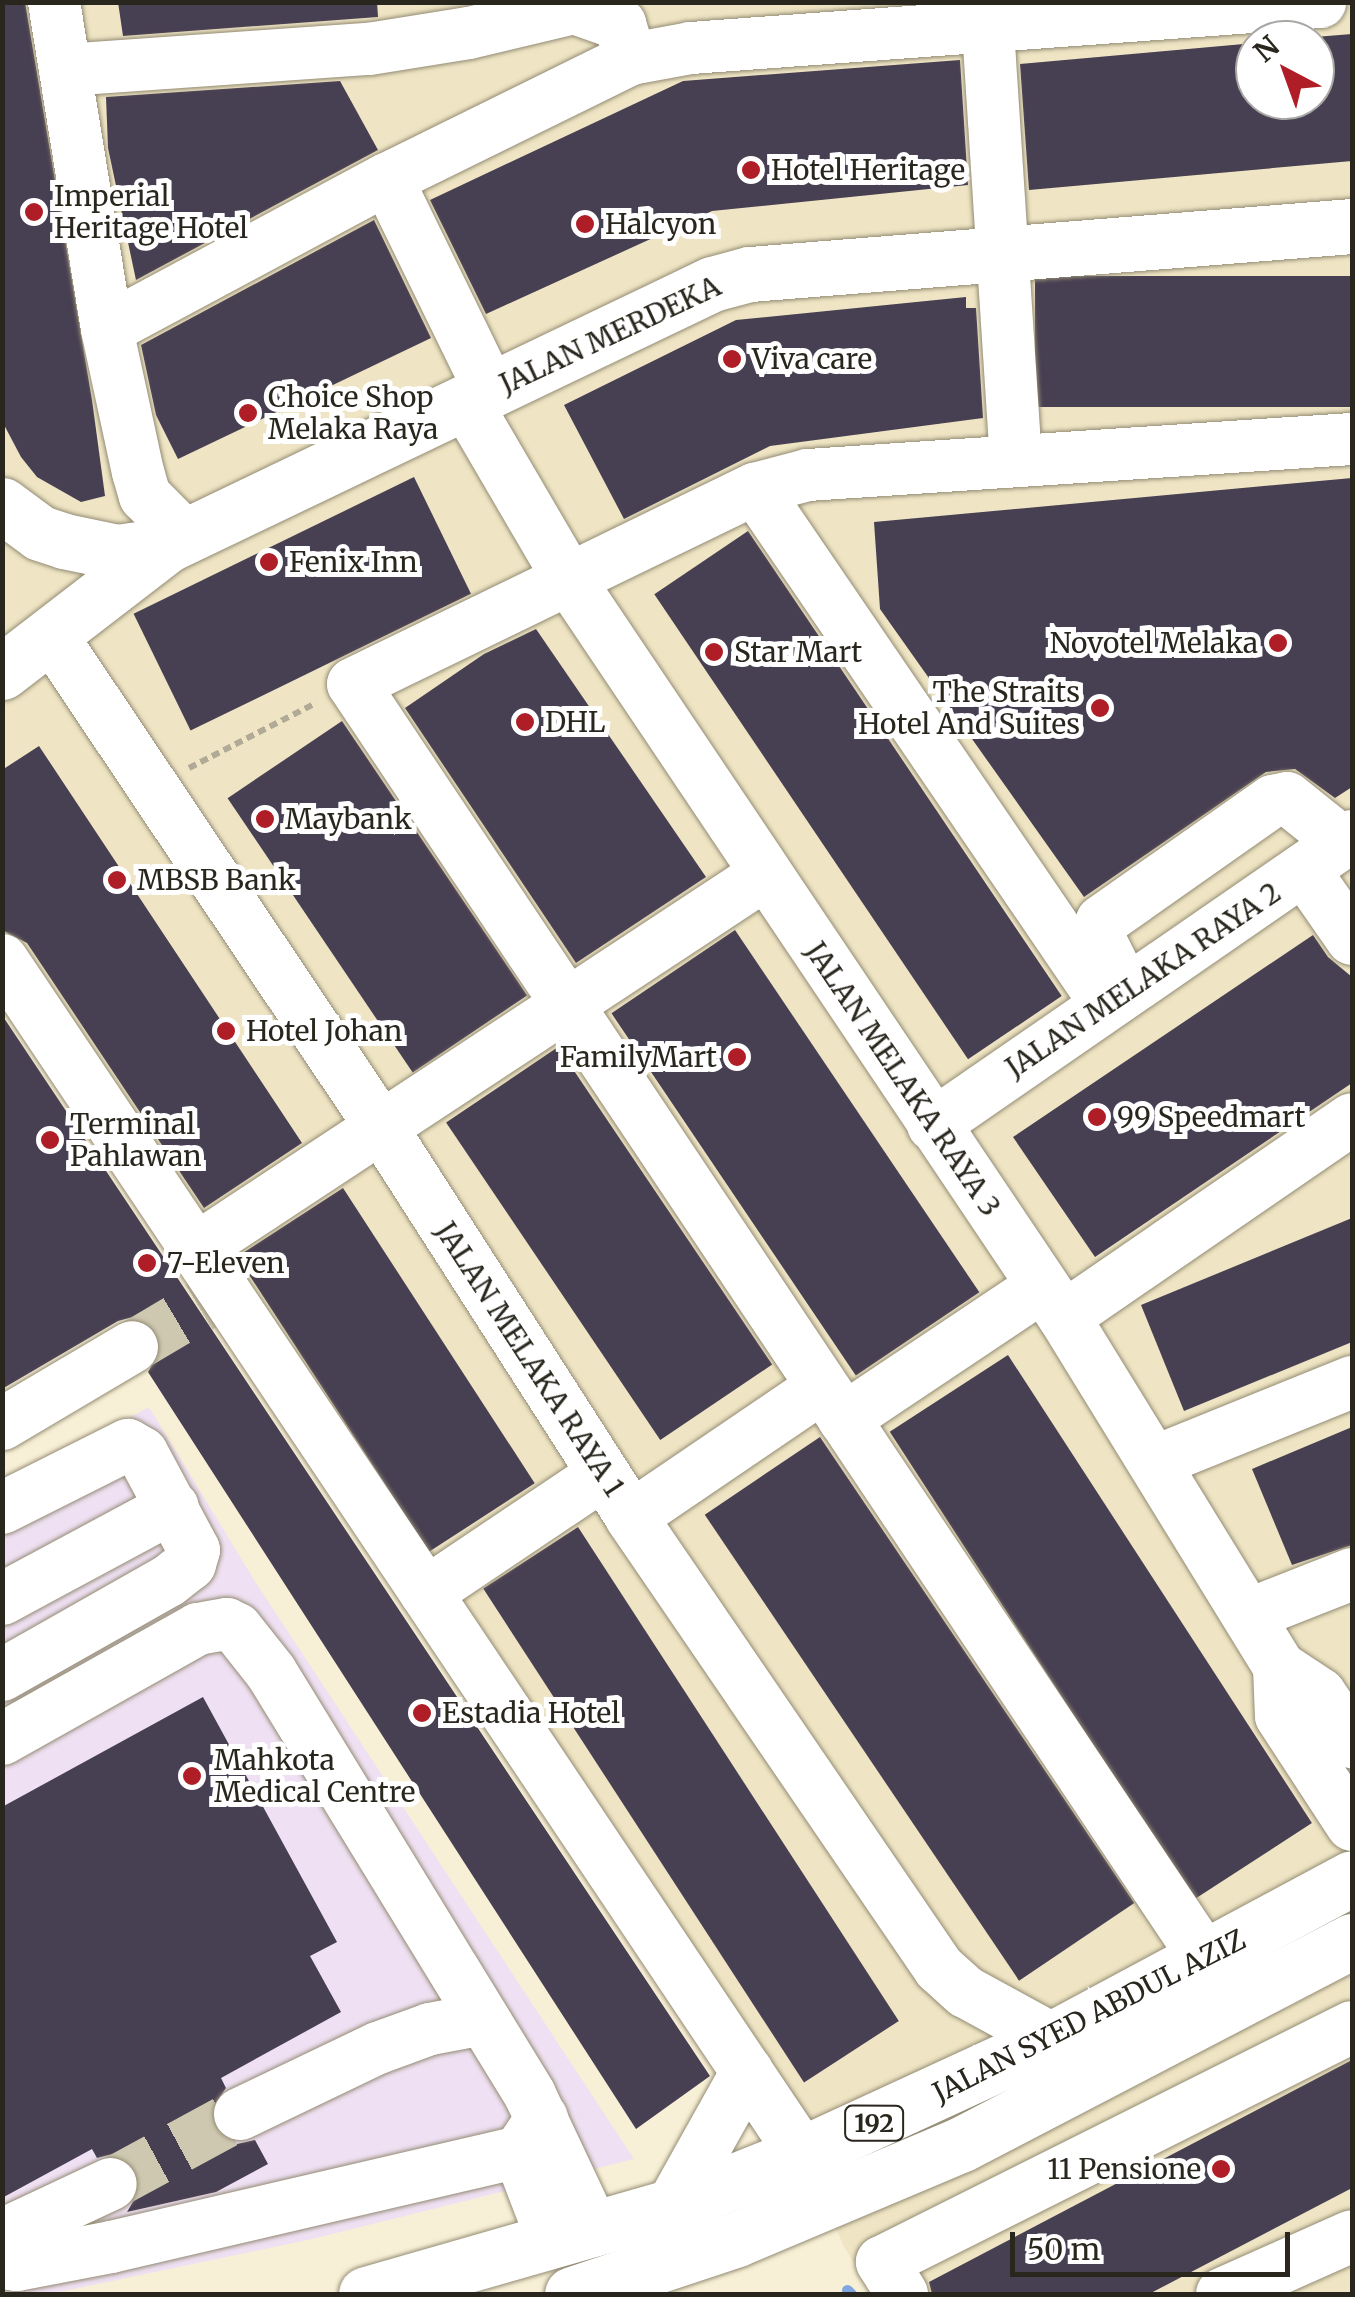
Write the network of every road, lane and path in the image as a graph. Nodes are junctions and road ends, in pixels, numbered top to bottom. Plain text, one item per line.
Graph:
1 (54, 2) edge
2 (1320, 2) edge
3 (988, 29) junction
4 (631, 59) junction
5 (65, 70) junction
6 (387, 180) junction
7 (1352, 226) edge
8 (1002, 252) junction
9 (107, 329) junction
10 (478, 398) junction
11 (1352, 439) edge
12 (1016, 460) junction
13 (755, 489) junction
14 (2, 505) edge
15 (176, 540) junction
16 (570, 581) junction
17 (27, 643) edge
18 (2, 672) edge
19 (353, 684) junction
20 (154, 787) junction
21 (1333, 850) edge
22 (1177, 868) junction
23 (764, 874) junction
24 (1218, 928) junction
25 (1352, 940) edge
26 (2, 960) edge
27 (1115, 996) junction
28 (566, 1002) junction
29 (1352, 1119) edge
30 (933, 1125) junction
31 (380, 1127) junction
32 (196, 1249) junction
33 (1054, 1302) junction
34 (132, 1346) tunnel mouth
35 (1352, 1382) edge
36 (833, 1403) junction
37 (2, 1424) edge
38 (1154, 1462) junction
39 (617, 1496) junction
40 (174, 1507) junction
41 (2, 1508) edge
42 (1352, 1574) edge
43 (426, 1593) junction
44 (2, 1598) edge
45 (1248, 1615) junction
46 (1279, 1667) junction
47 (2, 1675) edge
48 (2, 1739) edge
49 (1352, 1742) edge
50 (1352, 1825) edge
51 (1352, 1878) edge
52 (1352, 1941) edge
53 (1204, 1957) junction
54 (484, 2019) junction
55 (1352, 2027) edge
56 (1052, 2039) junction
57 (747, 2072) junction
58 (240, 2114) tunnel mouth
59 (530, 2135) junction
60 (802, 2154) junction
61 (111, 2184) tunnel mouth
62 (672, 2206) junction
63 (2, 2235) edge
64 (573, 2235) junction
65 (1352, 2236) edge
66 (2, 2263) edge
67 (366, 2294) edge
68 (572, 2294) edge
69 (902, 2294) edge
70 (1222, 2294) edge

1 - 5 street
2 - 3 street
3 - 4 street
3 - 8 street
4 - 5 street
4 - 6 street
5 - 9 street
6 - 9 street
6 - 10 street, JALAN MELAKA RAYA 3
7 - 8 main road, JALAN MERDEKA
8 - 10 main road, JALAN MERDEKA
8 - 12 street
9 - 15 street
10 - 15 main road, JALAN MERDEKA
10 - 16 street, JALAN MELAKA RAYA 3
11 - 12 street
12 - 13 street
13 - 16 street
13 - 27 street
14 - 15 main road
15 - 17 main road, JALAN MERDEKA
16 - 19 street
16 - 23 street, JALAN MELAKA RAYA 3
17 - 18 main road, JALAN MERDEKA
17 - 20 street, JALAN MELAKA RAYA 1
19 - 20 path
19 - 28 street
20 - 31 street, JALAN MELAKA RAYA 1
21 - 22 street
21 - 24 street, JALAN MELAKA RAYA 2
21 - 25 street
22 - 24 street
22 - 27 street
23 - 28 street
23 - 30 street, JALAN MELAKA RAYA 3
24 - 27 street, JALAN MELAKA RAYA 2
26 - 32 street
27 - 30 street, JALAN MELAKA RAYA 2
28 - 31 street
28 - 36 street
29 - 33 street
30 - 33 street, JALAN MELAKA RAYA 3
31 - 32 street
31 - 39 street, JALAN MELAKA RAYA 1
32 - 43 street
33 - 36 street
33 - 38 street, JALAN MELAKA RAYA 3
34 - 37 street
35 - 38 street
36 - 39 street
36 - 53 street
38 - 45 street, JALAN MELAKA RAYA 3
39 - 43 street
39 - 56 street, JALAN MELAKA RAYA 1
40 - 41 street
40 - 44 street
40 - 47 street
42 - 45 street
43 - 57 street
45 - 46 street, JALAN MELAKA RAYA 3
46 - 49 street, JALAN MELAKA RAYA 3
46 - 50 street
48 - 54 street
51 - 53 main road, JALAN SYED ABDUL AZIZ / 192
52 - 68 main road, JALAN SYED ABDUL AZIZ / 192
53 - 56 main road, JALAN SYED ABDUL AZIZ / 192
54 - 58 street
54 - 59 street
55 - 69 street
56 - 60 main road, JALAN SYED ABDUL AZIZ / 192
57 - 60 street
57 - 62 street
59 - 64 street
59 - 66 street
60 - 62 main road, JALAN SYED ABDUL AZIZ / 192
61 - 63 street
62 - 64 main road, JALAN SYED ABDUL AZIZ / 192
64 - 67 main road, JALAN SYED ABDUL AZIZ / 192
65 - 70 street

